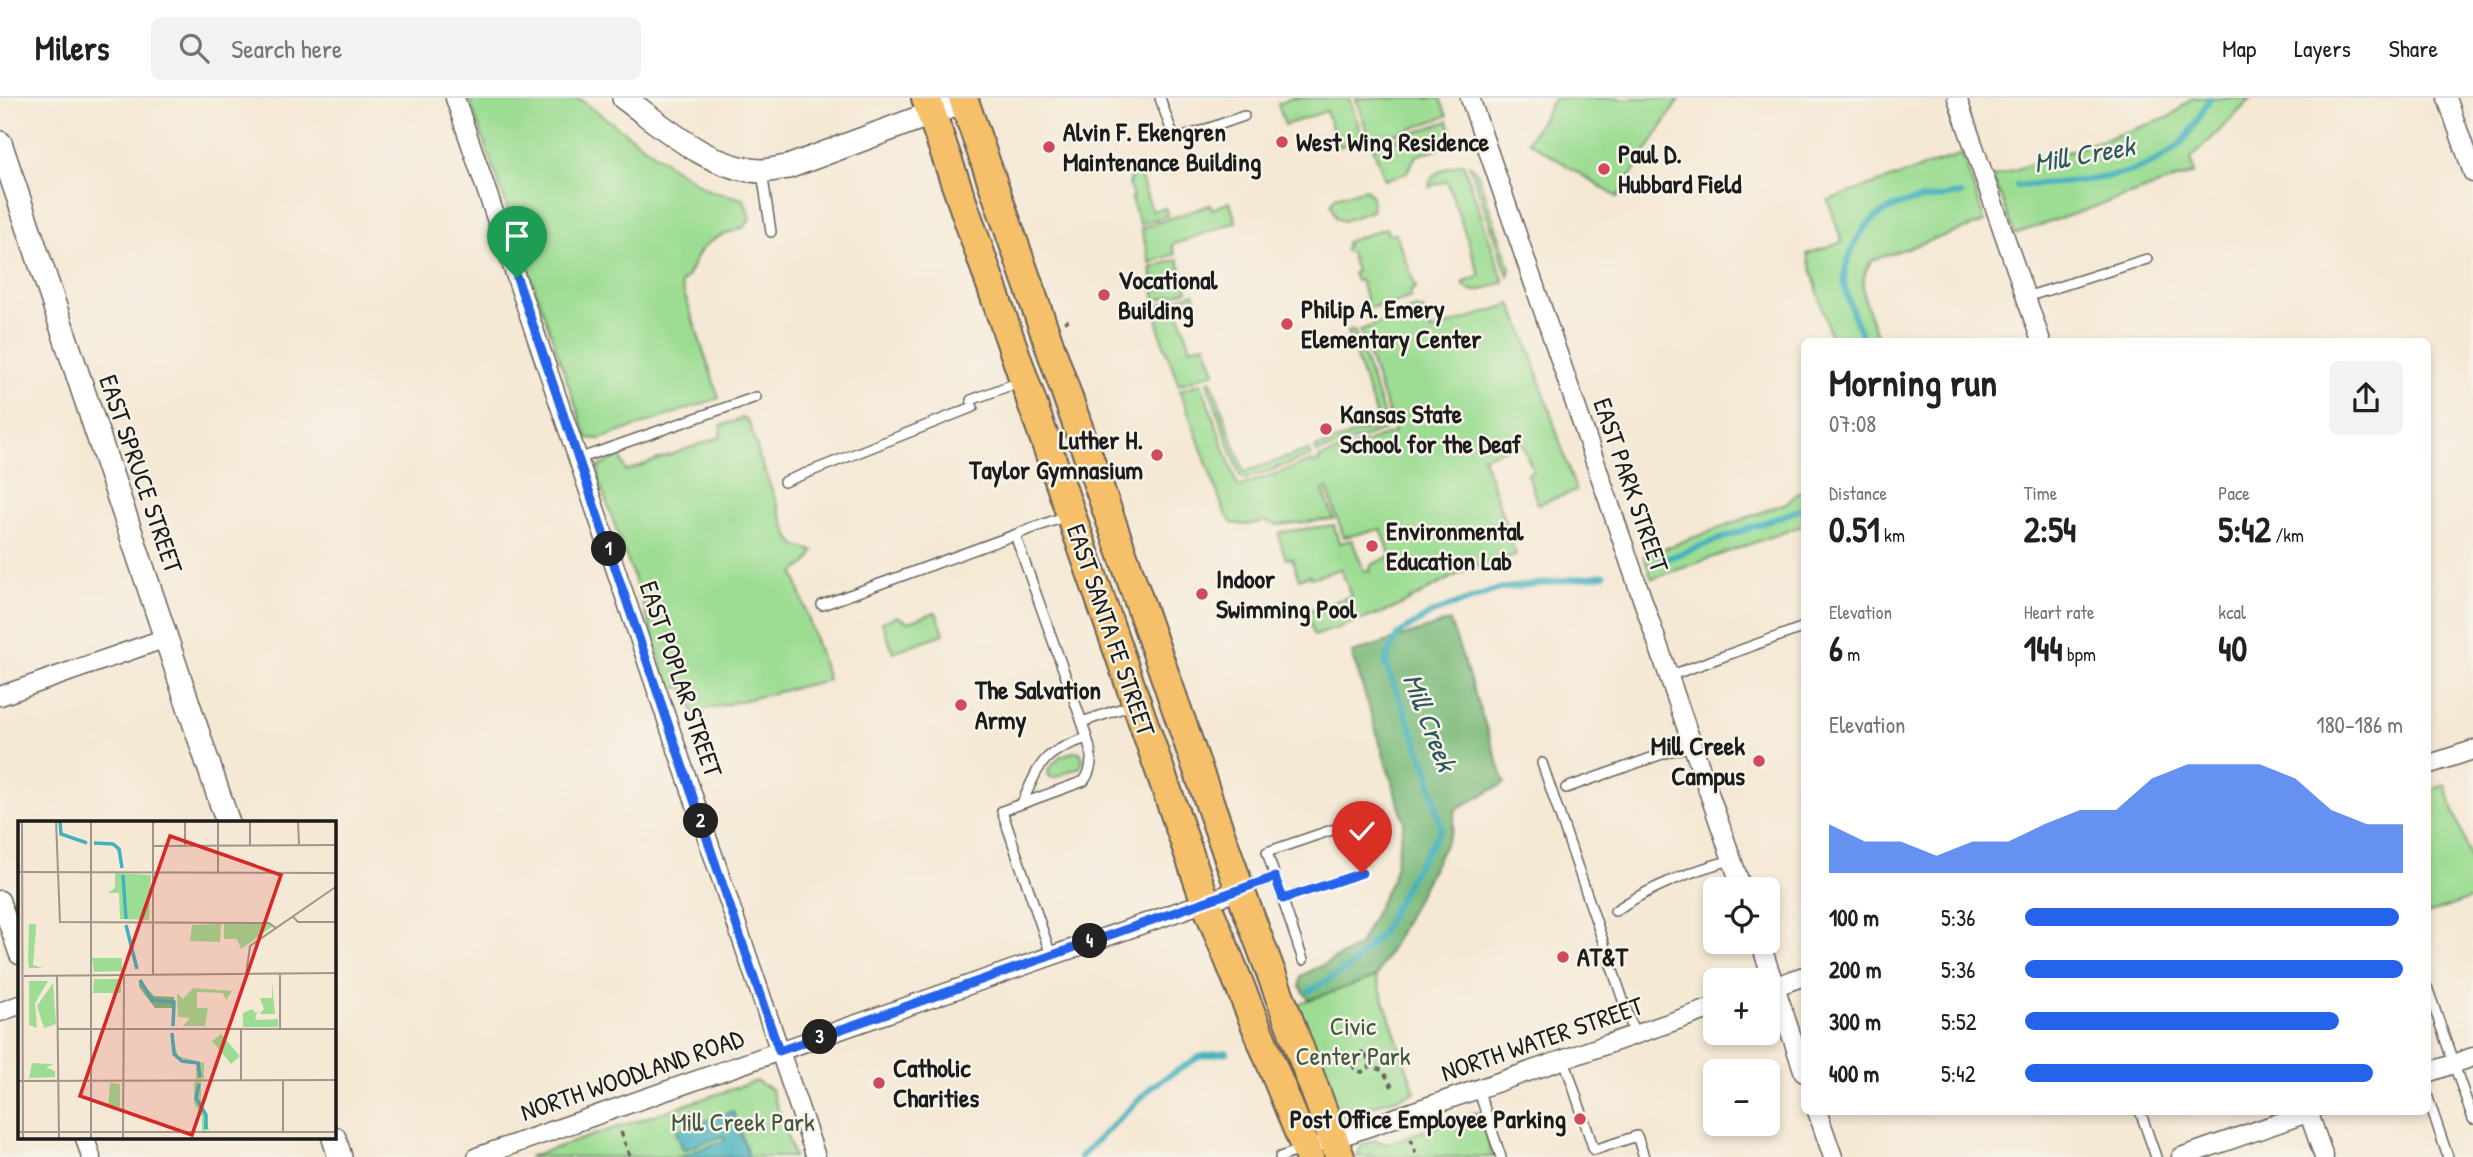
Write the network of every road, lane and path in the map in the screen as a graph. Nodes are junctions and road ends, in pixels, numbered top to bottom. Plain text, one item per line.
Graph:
1 (455, 98) edge
2 (624, 98) edge
3 (1160, 98) edge
4 (1470, 98) edge
5 (1957, 98) edge
6 (2447, 98) edge
7 (964, 100) edge
8 (929, 106) edge
9 (1244, 116) dead end
10 (0, 143) edge
11 (2468, 146) edge
12 (762, 171) junction
13 (2473, 173) edge
14 (771, 232) dead end
15 (2147, 259) dead end
16 (2026, 297) junction
17 (2040, 338) edge
18 (1024, 380) junction
19 (756, 397) dead end
20 (578, 459) junction
21 (785, 482) dead end
22 (1071, 514) junction
23 (1015, 535) junction
24 (822, 605) dead end
25 (1801, 628) edge
26 (166, 638) junction
27 (1669, 676) junction
28 (1170, 691) junction
29 (0, 696) edge
30 (1136, 703) junction
31 (1082, 722) junction
32 (1087, 738) junction
33 (1693, 746) junction
34 (2473, 750) edge
35 (1542, 763) dead end
36 (2431, 764) edge
37 (1566, 788) dead end
38 (1022, 803) junction
39 (1367, 818) dead end
40 (227, 821) edge
41 (1732, 860) junction
42 (1362, 873) dead end
43 (1275, 877) junction
44 (1738, 877) edge
45 (1240, 890) junction
46 (1283, 899) junction
47 (0, 900) edge
48 (1205, 900) junction
49 (1615, 911) dead end
50 (18, 952) edge
51 (1051, 955) junction
52 (1303, 960) dead end
53 (1801, 977) edge
54 (1780, 985) edge
55 (2431, 998) edge
56 (18, 1005) edge
57 (1703, 1011) edge
58 (1780, 1011) edge
59 (0, 1012) edge
60 (1635, 1035) junction
61 (779, 1051) junction
62 (2473, 1057) edge
63 (1564, 1059) junction
64 (1351, 1060) junction
65 (1326, 1062) dead end
66 (2454, 1063) junction
67 (1801, 1065) edge
68 (1371, 1066) junction
69 (2431, 1072) edge
70 (1478, 1089) junction
71 (1394, 1090) dead end
72 (2431, 1107) edge
73 (1818, 1115) edge
74 (2141, 1115) edge
75 (2301, 1115) edge
76 (2311, 1115) edge
77 (2473, 1119) edge
78 (621, 1132) dead end
79 (1411, 1139) dead end
80 (86, 1140) edge
81 (335, 1140) edge
82 (1337, 1148) edge
83 (1299, 1154) edge
84 (92, 1157) edge
85 (340, 1157) edge
86 (477, 1157) edge
87 (629, 1157) edge
88 (816, 1157) edge
89 (1417, 1157) edge
90 (1501, 1157) edge
91 (1644, 1157) edge
92 (1833, 1157) edge
93 (2156, 1157) edge
94 (2180, 1157) edge
95 (2324, 1157) edge
96 (2448, 1157) edge

1 - 20 street, EAST POPLAR STREET
2 - 12 street
3 - 9 lane
4 - 27 street, EAST PARK STREET
5 - 16 street
6 - 11 street
7 - 8 street
7 - 28 main road, EAST SANTA FE STREET
8 - 12 street
8 - 18 main road, EAST SANTA FE STREET
10 - 26 street, EAST SPRUCE STREET
11 - 13 street
12 - 14 lane
15 - 16 lane
16 - 17 street
18 - 21 lane
18 - 22 main road, EAST SANTA FE STREET
19 - 20 lane
20 - 61 street, EAST POPLAR STREET
22 - 23 lane
22 - 30 main road, EAST SANTA FE STREET
23 - 24 lane
23 - 31 lane
25 - 27 lane
26 - 29 street
26 - 40 street, EAST SPRUCE STREET
27 - 33 street, EAST PARK STREET
28 - 30 main road
28 - 45 main road, EAST SANTA FE STREET
30 - 31 lane
30 - 48 main road, EAST SANTA FE STREET
31 - 32 lane
32 - 38 lane
32 - 38 lane
33 - 37 lane
33 - 41 street, EAST PARK STREET
34 - 36 street
35 - 60 lane
38 - 51 lane
39 - 43 lane
41 - 44 street, EAST PARK STREET
41 - 49 lane
42 - 46 lane
43 - 45 lane
43 - 46 lane
45 - 48 street, NORTH WOODLAND ROAD
45 - 82 main road, EAST SANTA FE STREET
46 - 52 lane
47 - 50 street
48 - 51 street, NORTH WOODLAND ROAD
48 - 83 main road, EAST SANTA FE STREET
51 - 61 street, NORTH WOODLAND ROAD
53 - 54 street
55 - 66 lane
56 - 59 street
57 - 60 street, NORTH WATER STREET
58 - 67 street
60 - 63 street, NORTH WATER STREET
61 - 86 street, NORTH WOODLAND ROAD
61 - 88 street, EAST POPLAR STREET
62 - 66 street
63 - 70 street, NORTH WATER STREET
63 - 91 lane
64 - 65 path
64 - 68 path
64 - 68 path
66 - 69 street
66 - 77 lane
68 - 71 path
70 - 82 street, NORTH WATER STREET
70 - 90 lane
72 - 96 lane
73 - 92 street
74 - 93 lane
75 - 94 street
76 - 95 street
78 - 87 path
79 - 89 path
80 - 84 street
81 - 85 street
82 - 83 street, NORTH WATER STREET

